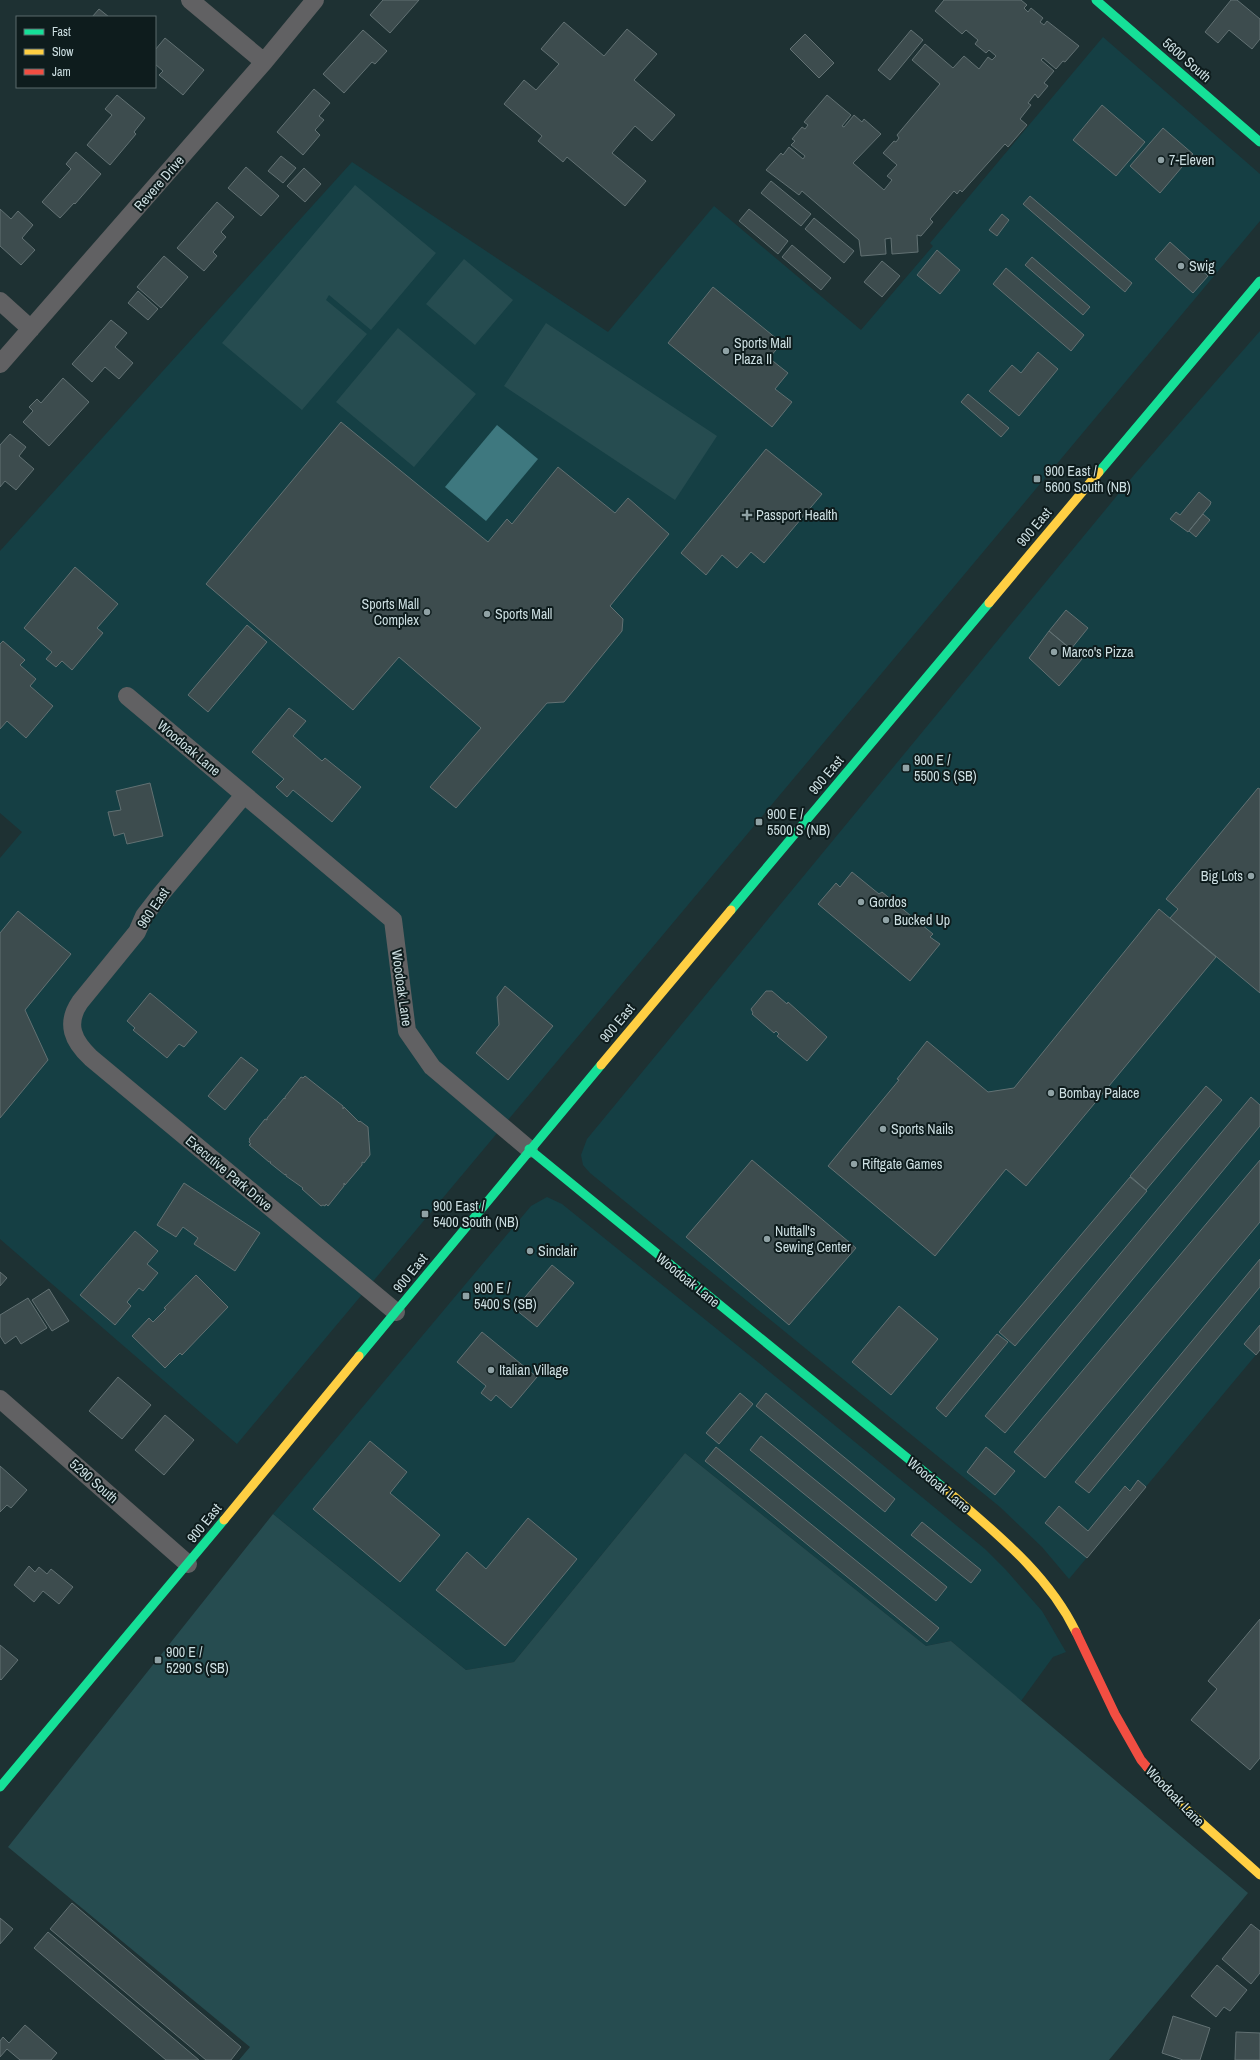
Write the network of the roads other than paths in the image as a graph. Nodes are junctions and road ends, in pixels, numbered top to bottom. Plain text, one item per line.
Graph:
1 (190, 0) edge
2 (315, 0) edge
3 (1096, 0) edge
4 (264, 62) junction
5 (1260, 142) edge
6 (1260, 281) edge
7 (0, 301) edge
8 (31, 329) junction
9 (0, 364) edge
10 (127, 696) dead end
11 (244, 795) junction
12 (72, 1027) joint
13 (529, 1150) junction
14 (396, 1312) junction
15 (0, 1400) edge
16 (188, 1564) junction
17 (0, 1788) edge
18 (1260, 1875) edge

1 - 4 street
2 - 4 street, Revere Drive
3 - 5 main road, 5600 South
4 - 8 street, Revere Drive
6 - 13 main road, 900 East
7 - 8 street
8 - 9 street, Revere Drive
10 - 11 street, Woodoak Lane
11 - 12 street, 960 East
11 - 13 street, Woodoak Lane
12 - 14 street, Executive Park Drive
13 - 14 main road, 900 East
13 - 18 main road, Woodoak Lane
14 - 16 main road, 900 East
15 - 16 street, 5290 South
16 - 17 main road, 900 East

